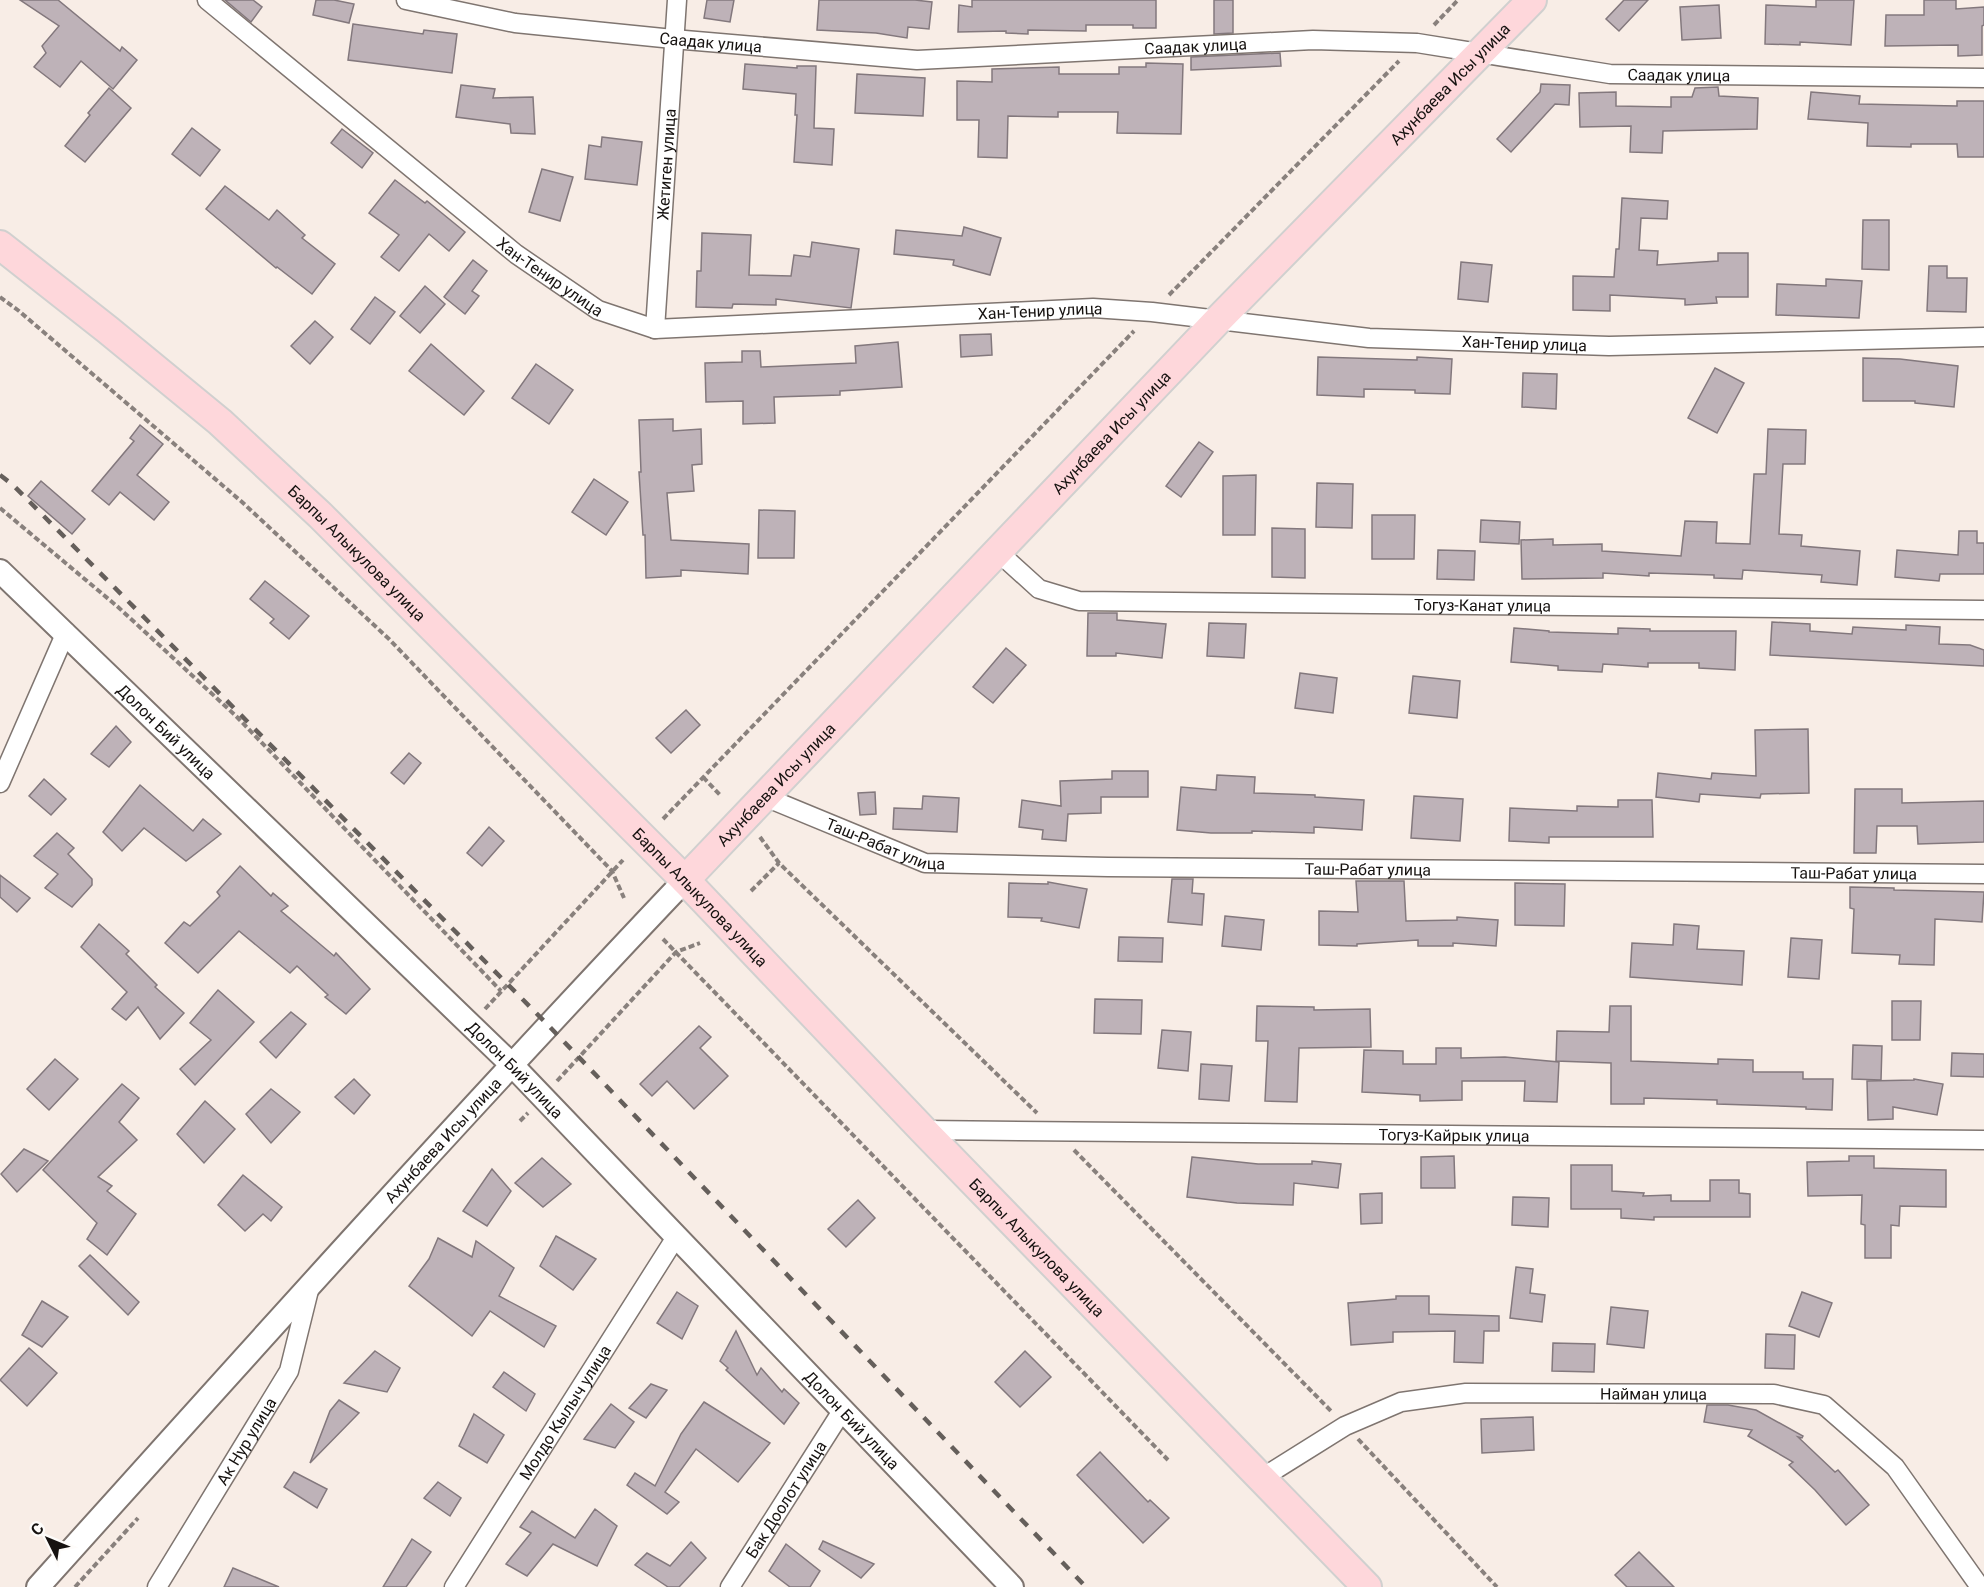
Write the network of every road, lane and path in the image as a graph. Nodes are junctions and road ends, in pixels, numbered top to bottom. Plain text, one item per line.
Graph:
1 (207, 0) edge
2 (406, 0) edge
3 (677, 0) edge
4 (1458, 0) edge
5 (1532, 0) edge
6 (674, 39) junction
7 (1417, 43) junction
8 (1479, 54) junction
9 (1984, 78) edge
10 (0, 245) edge
11 (0, 297) edge
12 (1152, 312) junction
13 (1218, 320) junction
14 (655, 329) junction
15 (1984, 337) edge
16 (0, 508) edge
17 (997, 552) junction
18 (0, 571) edge
19 (1984, 610) edge
20 (66, 633) junction
21 (703, 777) junction
22 (0, 783) edge
23 (720, 795) dead end
24 (765, 797) junction
25 (663, 819) dead end
26 (759, 835) dead end
27 (623, 860) dead end
28 (779, 863) junction
29 (612, 871) junction
30 (1984, 874) edge
31 (685, 880) junction
32 (751, 891) dead end
33 (624, 898) dead end
34 (663, 939) dead end
35 (700, 943) dead end
36 (676, 952) junction
37 (501, 991) junction
38 (471, 1025) junction
39 (512, 1065) junction
40 (543, 1097) junction
41 (520, 1121) dead end
42 (922, 1130) junction
43 (1056, 1131) junction
44 (1984, 1140) edge
45 (676, 1237) junction
46 (310, 1284) junction
47 (842, 1412) junction
48 (1345, 1426) junction
49 (1168, 1460) dead end
50 (1262, 1478) junction
51 (138, 1518) dead end
52 (1006, 1585) edge
53 (38, 1587) edge
54 (75, 1587) edge
55 (158, 1587) edge
56 (454, 1587) edge
57 (730, 1587) edge
58 (1367, 1587) edge
59 (1497, 1587) edge
60 (1980, 1587) edge

1 - 14 street, Хан-Тенир улица
2 - 6 street, Саадак улица
3 - 6 street, Жетиген улица
4 - 7 path
5 - 8 main road, Ахунбаева Исы улица
6 - 7 street, Саадак улица
6 - 14 street, Жетиген улица
7 - 8 street, Саадак улица
7 - 12 path
8 - 9 street, Саадак улица
8 - 13 main road, Ахунбаева Исы улица
10 - 31 main road, Барпы Алыкулова улица
11 - 29 path
12 - 13 street, Хан-Тенир улица
12 - 14 street, Хан-Тенир улица
12 - 21 path
13 - 15 street, Хан-Тенир улица
13 - 17 main road, Ахунбаева Исы улица
16 - 37 path
17 - 19 street, Тогуз-Канат улица
17 - 24 main road, Ахунбаева Исы улица
18 - 20 street, Долон Бий улица
20 - 22 street
20 - 38 street, Долон Бий улица
21 - 23 path
21 - 25 path
24 - 30 street, Таш-Рабат улица
24 - 31 main road, Ахунбаева Исы улица
26 - 28 path
27 - 29 path
28 - 32 path
28 - 43 path
29 - 33 path
29 - 37 path
31 - 39 street, Ахунбаева Исы улица
31 - 42 main road, Барпы Алыкулова улица
34 - 36 path
35 - 36 path
36 - 40 path
36 - 49 path
37 - 38 path
38 - 39 street, Долон Бий улица
39 - 40 street, Долон Бий улица
39 - 46 street, Ахунбаева Исы улица
40 - 41 path
40 - 45 street, Долон Бий улица
42 - 43 street, Тогуз-Кайрык улица
42 - 50 main road, Барпы Алыкулова улица
43 - 44 street, Тогуз-Кайрык улица
43 - 48 path
45 - 47 street, Долон Бий улица
45 - 56 street, Молдо Кылыч улица
46 - 53 street, Ахунбаева Исы улица
46 - 55 street, Ак Нур улица
47 - 52 street, Долон Бий улица
47 - 57 street, Бак Доолот улица
48 - 50 street, Найман улица
48 - 59 path
48 - 60 street, Найман улица
50 - 58 main road, Барпы Алыкулова улица
51 - 54 path

